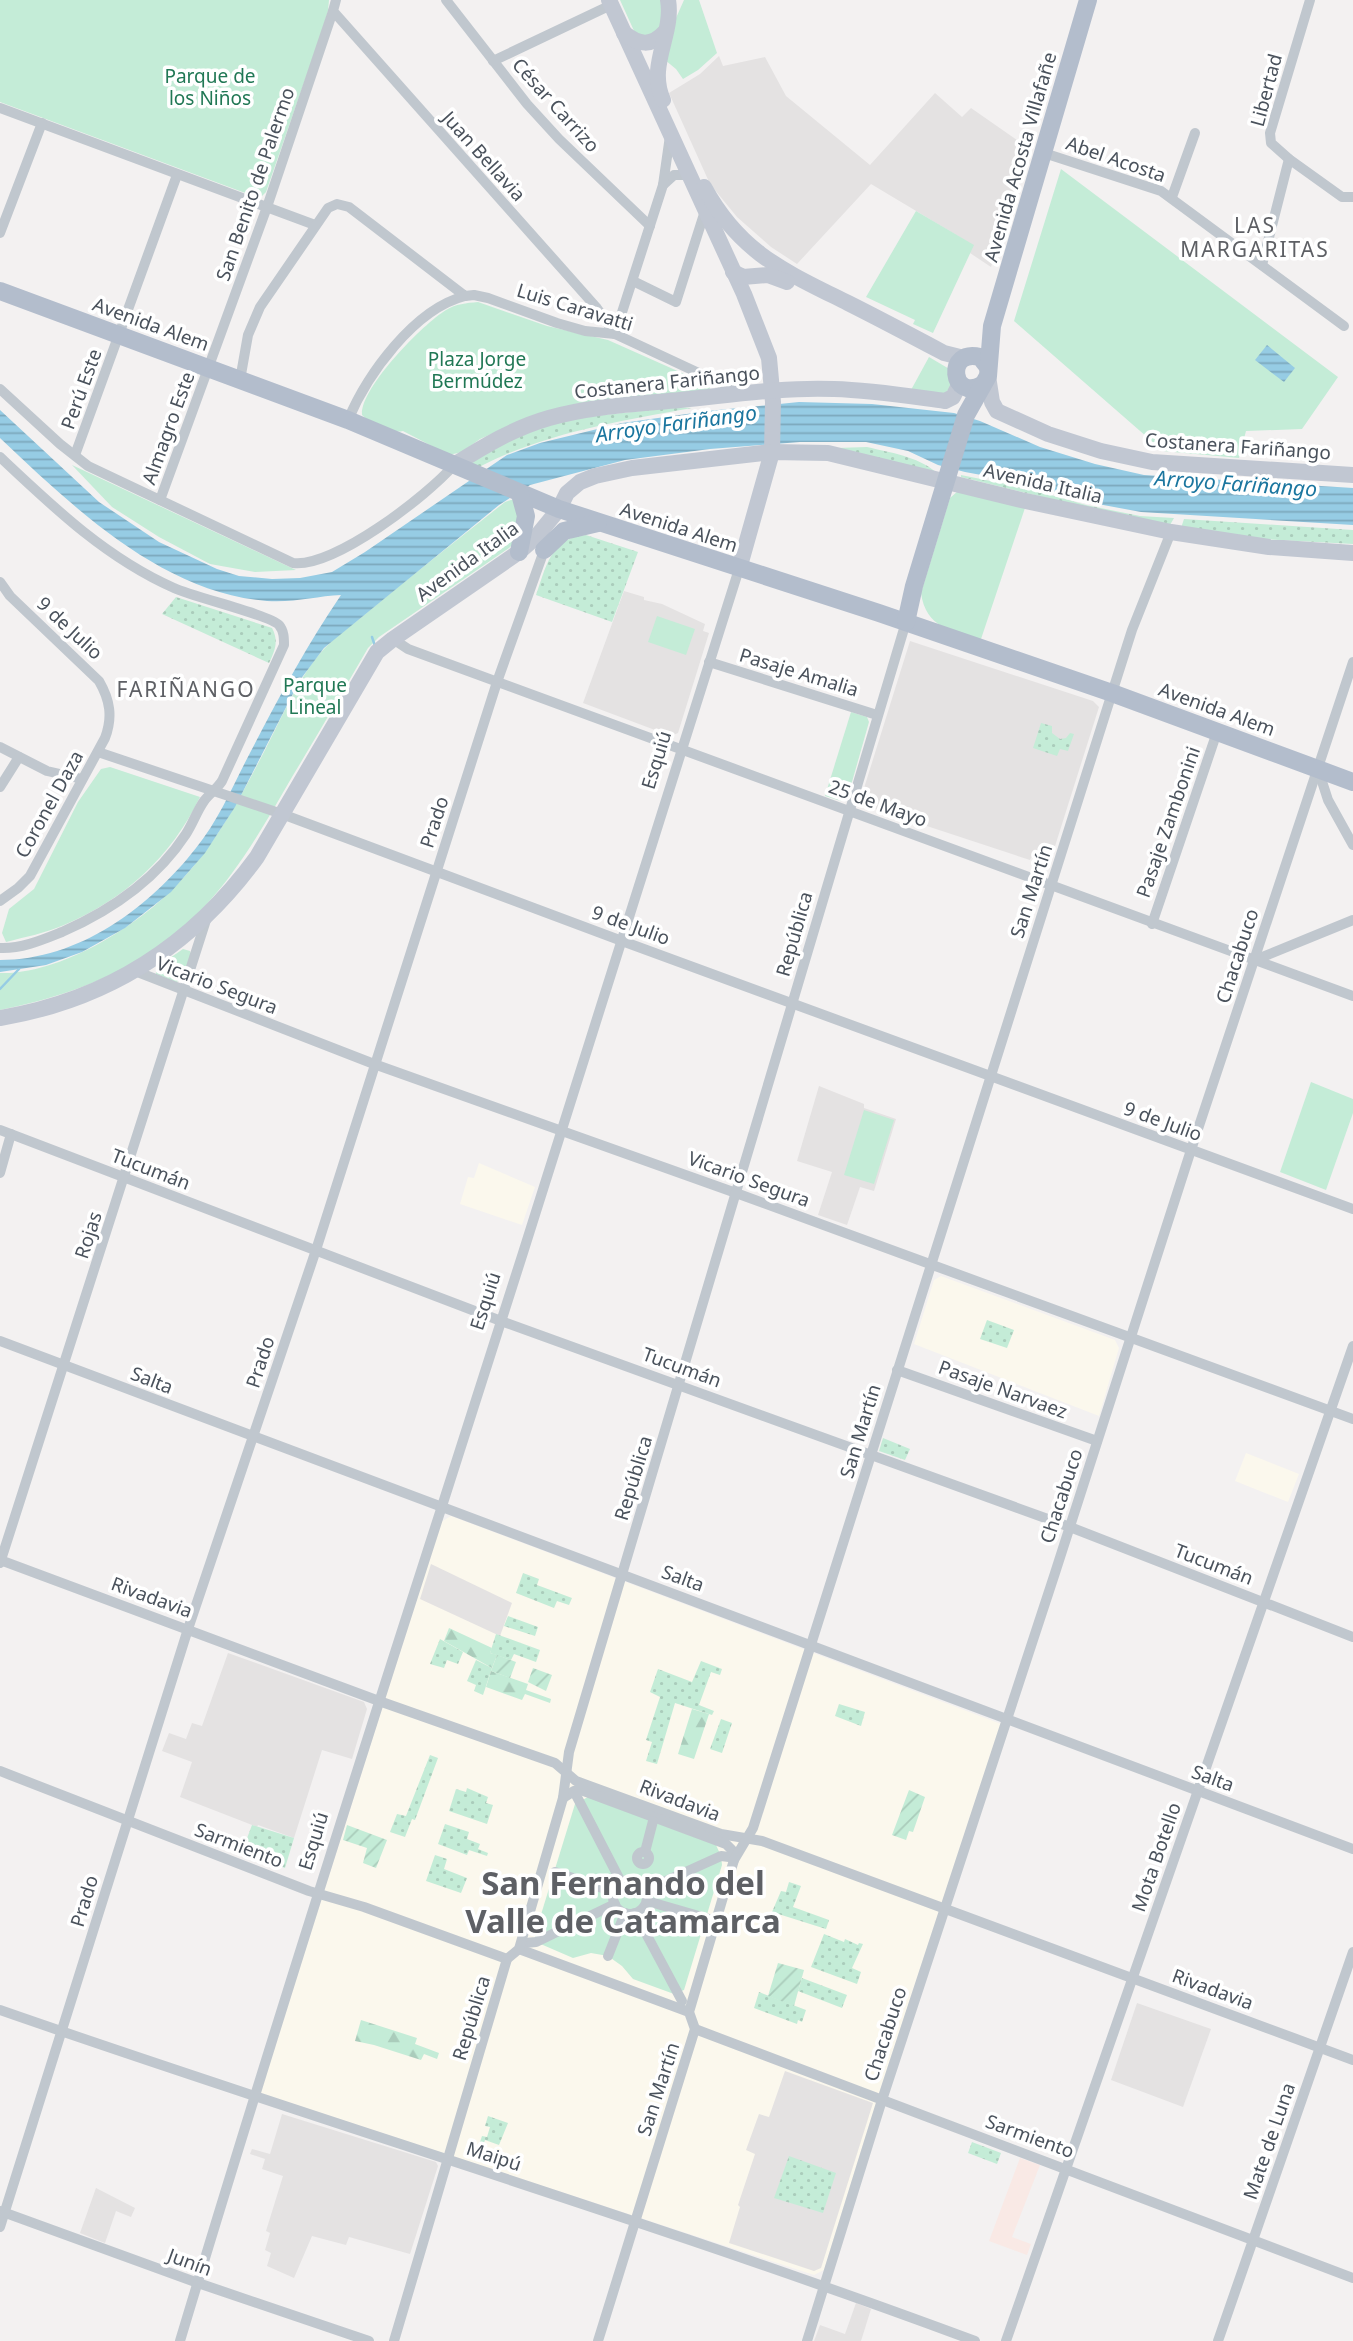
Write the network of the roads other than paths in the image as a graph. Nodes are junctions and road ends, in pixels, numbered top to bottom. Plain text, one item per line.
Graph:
1 (446, 0) edge
2 (668, 0) edge
3 (677, 0) edge
4 (1088, 0) edge
5 (1310, 0) edge
6 (610, 2) edge
7 (335, 6) edge
8 (667, 24) junction
9 (624, 33) junction
10 (493, 61) junction
11 (0, 108) edge
12 (42, 124) junction
13 (1195, 133) dead end
14 (670, 136) junction
15 (1044, 153) junction
16 (1289, 159) junction
17 (688, 174) junction
18 (177, 175) junction
19 (663, 185) junction
20 (1172, 197) junction
21 (1353, 197) edge
22 (267, 207) junction
23 (705, 211) junction
24 (315, 225) junction
25 (650, 226) junction
26 (0, 233) edge
27 (756, 250) junction
28 (1262, 265) junction
29 (731, 267) junction
30 (753, 275) junction
31 (632, 281) junction
32 (0, 291) edge
33 (465, 296) junction
34 (1344, 326) dead end
35 (992, 327) junction
36 (615, 334) junction
37 (120, 335) junction
38 (209, 369) junction
39 (962, 371) junction
40 (986, 376) junction
41 (240, 380) junction
42 (0, 389) edge
43 (739, 394) junction
44 (773, 397) junction
45 (966, 415) junction
46 (348, 420) junction
47 (773, 449) junction
48 (75, 455) junction
49 (0, 457) edge
50 (461, 468) junction
51 (1353, 475) edge
52 (947, 476) junction
53 (520, 494) junction
54 (160, 500) junction
55 (559, 509) junction
56 (600, 523) junction
57 (1171, 532) junction
58 (544, 550) junction
59 (519, 552) junction
60 (1353, 552) edge
61 (739, 569) junction
62 (0, 582) edge
63 (914, 586) junction
64 (878, 613) junction
65 (906, 622) junction
66 (931, 631) junction
67 (393, 639) junction
68 (1353, 662) edge
69 (709, 663) junction
70 (497, 682) junction
71 (1112, 693) junction
72 (877, 715) junction
73 (1217, 732) junction
74 (0, 747) edge
75 (681, 750) junction
76 (98, 751) junction
77 (19, 757) junction
78 (1318, 769) junction
79 (82, 779) junction
80 (1353, 782) edge
81 (0, 787) edge
82 (220, 793) junction
83 (848, 811) junction
84 (282, 814) junction
85 (1353, 845) edge
86 (437, 872) junction
87 (1051, 886) junction
88 (0, 901) edge
89 (207, 917) junction
90 (1353, 920) edge
91 (1152, 924) junction
92 (622, 942) junction
93 (0, 948) edge
94 (1255, 960) junction
95 (135, 971) junction
96 (184, 991) junction
97 (1353, 996) edge
98 (792, 1002) junction
99 (0, 1018) edge
100 (374, 1064) junction
101 (990, 1076) junction
102 (561, 1130) junction
103 (6, 1132) edge
104 (1191, 1150) junction
105 (0, 1172) edge
106 (125, 1177) junction
107 (736, 1192) junction
108 (1353, 1209) edge
109 (316, 1250) junction
110 (930, 1264) junction
111 (501, 1321) junction
112 (1130, 1338) junction
113 (0, 1341) edge
114 (1353, 1346) edge
115 (64, 1365) junction
116 (897, 1370) junction
117 (680, 1385) junction
118 (1331, 1411) junction
119 (1353, 1419) edge
120 (254, 1437) junction
121 (1097, 1441) junction
122 (871, 1455) junction
123 (442, 1507) junction
124 (1070, 1527) junction
125 (0, 1561) edge
126 (621, 1574) junction
127 (1263, 1601) junction
128 (188, 1629) junction
129 (1353, 1637) edge
130 (810, 1644) junction
131 (379, 1701) junction
132 (1007, 1720) junction
133 (0, 1771) edge
134 (566, 1774) junction
135 (1197, 1791) junction
136 (576, 1795) dead end
137 (563, 1798) junction
138 (127, 1819) junction
139 (653, 1821) dead end
140 (747, 1838) junction
141 (1353, 1849) edge
142 (731, 1859) junction
143 (555, 1872) dead end
144 (635, 1881) junction
145 (319, 1892) junction
146 (617, 1893) junction
147 (646, 1895) junction
148 (945, 1909) junction
149 (630, 1913) junction
150 (716, 1921) junction
151 (522, 1946) junction
152 (1353, 1952) edge
153 (608, 1956) dead end
154 (507, 1959) junction
155 (1132, 1979) junction
156 (682, 2001) dead end
157 (0, 2010) edge
158 (689, 2012) junction
159 (695, 2029) junction
160 (62, 2032) junction
161 (1319, 2047) junction
162 (1353, 2060) edge
163 (254, 2097) junction
164 (882, 2100) junction
165 (447, 2159) junction
166 (1065, 2168) junction
167 (2, 2212) edge
168 (635, 2221) junction
169 (0, 2227) edge
170 (1254, 2241) junction
171 (1353, 2278) edge
172 (198, 2283) junction
173 (824, 2285) junction
174 (180, 2341) edge
175 (369, 2341) edge
176 (394, 2341) edge
177 (598, 2341) edge
178 (807, 2341) edge
179 (975, 2341) edge
180 (1006, 2341) edge
181 (1218, 2341) edge

1 - 10 street, César Carrizo
2 - 8 main road
3 - 8 street
4 - 15 main road, Avenida Acosta Villafañe
5 - 16 street, Libertad
6 - 9 main road, Esquiú
6 - 10 street
7 - 22 street, San Benito de Palermo
7 - 36 street, Juan Bellavia
8 - 9 main road
8 - 27 main road
9 - 14 main road, Esquiú
10 - 25 street, César Carrizo
11 - 12 street
12 - 18 street
12 - 26 street
13 - 20 street
14 - 17 main road, Esquiú
14 - 19 street
15 - 20 street, Abel Acosta
15 - 35 main road, Avenida Acosta Villafañe
16 - 21 street
16 - 28 street
17 - 19 street
17 - 23 main road, Esquiú
18 - 22 street
18 - 37 street, Perú Este
19 - 25 street
20 - 28 street, Abel Acosta
22 - 24 street
22 - 38 street, San Benito de Palermo
23 - 29 main road, Esquiú
23 - 31 street
24 - 33 street, Luis Caravatti
24 - 41 street
25 - 31 street
27 - 29 main road
27 - 30 main road
27 - 39 main road
28 - 34 street, Abel Acosta
29 - 30 main road
29 - 44 main road, Esquiú
30 - 39 main road
31 - 36 street
32 - 37 main road, Avenida Alem
33 - 36 street, Luis Caravatti
33 - 46 street
35 - 39 main road, Avenida Acosta Villafañe
35 - 40 main road, Avenida Acosta Villafañe
36 - 43 street, Luis Caravatti
37 - 38 main road, Avenida Alem
37 - 48 street, Perú Este
38 - 41 main road, Avenida Alem
38 - 54 street, Almagro Este
39 - 40 main road
39 - 40 main road
39 - 44 main road, Costanera Fariñango
39 - 45 main road, Avenida Acosta Villafañe
40 - 45 main road, Avenida Acosta Villafañe
40 - 51 main road, Costanera Fariñango
41 - 46 main road, Avenida Alem
42 - 48 street, Costanera Fariñango
43 - 44 main road, Costanera Fariñango
43 - 50 main road, Costanera Fariñango
44 - 47 main road, Esquiú
45 - 52 main road, Avenida Acosta Villafañe
46 - 50 main road, Avenida Alem
47 - 52 main road, Avenida Italia
47 - 55 main road, Avenida Italia
47 - 61 main road, Esquiú
48 - 54 street, Costanera Fariñango
49 - 82 street
50 - 53 main road, Avenida Alem
50 - 54 street, Costanera Fariñango
52 - 57 main road, Avenida Italia
52 - 63 main road, Avenida Acosta Villafañe
53 - 55 main road, Avenida Alem
53 - 59 main road
55 - 56 main road, Avenida Alem
55 - 58 street, Prado
55 - 59 main road, Avenida Italia
56 - 58 main road
56 - 61 main road, Avenida Alem
57 - 60 main road, Avenida Italia
57 - 71 street, San Martín
58 - 70 street, Prado
59 - 67 main road, Avenida Italia
61 - 64 main road, Avenida Alem
61 - 69 street, Esquiú
62 - 76 street, 9 de Julio
63 - 64 main road
63 - 65 main road, Avenida Acosta Villafañe
63 - 66 main road
64 - 65 main road, Avenida Alem
65 - 66 main road, Avenida Alem
65 - 72 street, República
66 - 71 main road, Avenida Alem
67 - 70 street, 25 de Mayo
67 - 84 main road, Avenida Italia
68 - 78 street, Chacabuco
69 - 72 street, Pasaje Amalia
69 - 75 street, Esquiú
70 - 75 street, 25 de Mayo
70 - 86 street, Prado
71 - 73 main road, Avenida Alem
71 - 87 street, San Martín
72 - 83 street, República
73 - 78 main road, Avenida Alem
73 - 91 street, Pasaje Zambonini
74 - 77 street
75 - 83 street, 25 de Mayo
75 - 92 street, Esquiú
76 - 79 street, Coronel Daza
76 - 82 street, 9 de Julio
77 - 79 street
77 - 81 street
78 - 80 main road, Avenida Alem
78 - 85 street
78 - 94 street, Chacabuco
79 - 88 street, Coronel Daza
82 - 84 street, 9 de Julio
82 - 93 street
83 - 87 street, 25 de Mayo
83 - 98 street, República
84 - 86 street, 9 de Julio
84 - 89 main road, Avenida Italia
86 - 92 street, 9 de Julio
86 - 100 street, Prado
87 - 91 street, 25 de Mayo
87 - 101 street, San Martín
89 - 95 main road, Avenida Italia
89 - 96 street, Rojas
90 - 94 street
91 - 94 street, 25 de Mayo
92 - 98 street, 9 de Julio
92 - 102 street, Esquiú
94 - 97 street, 25 de Mayo
94 - 104 street, Chacabuco
95 - 96 street, Vicario Segura
95 - 99 main road, Avenida Italia
96 - 100 street, Vicario Segura
96 - 106 street, Rojas
98 - 101 street, 9 de Julio
98 - 107 street, República
100 - 102 street, Vicario Segura
100 - 109 street, Prado
101 - 104 street, 9 de Julio
101 - 110 street, San Martín
102 - 107 street, Vicario Segura
102 - 111 street, Esquiú
103 - 105 street
103 - 106 street, Tucumán
104 - 108 street, 9 de Julio
104 - 112 street, Chacabuco
106 - 109 street, Tucumán
106 - 115 street, Rojas
107 - 110 street, Vicario Segura
107 - 117 street, República
109 - 111 street, Tucumán
109 - 120 street, Prado
110 - 112 street, Vicario Segura
110 - 116 street, San Martín
111 - 117 street, Tucumán
111 - 123 street, Esquiú
112 - 118 street, Vicario Segura
112 - 121 street, Chacabuco
113 - 115 street, Salta
114 - 118 street, Mota Botello
115 - 120 street, Salta
115 - 125 street, Rojas
116 - 121 street, Pasaje Narvaez
116 - 122 street, San Martín
117 - 122 street, Tucumán
117 - 126 street, República
118 - 119 street, Vicario Segura
118 - 127 street, Mota Botello
120 - 123 street, Salta
120 - 128 street, Prado
121 - 124 street, Chacabuco
122 - 124 street, Tucumán
122 - 130 street, San Martín
123 - 126 street, Salta
123 - 131 street, Esquiú
124 - 127 street, Tucumán
124 - 132 street, Chacabuco
125 - 128 street, Rivadavia
126 - 130 street, Salta
126 - 134 street, República
127 - 129 street, Tucumán
127 - 135 street, Mota Botello
128 - 131 street, Rivadavia
128 - 138 street, Prado
130 - 132 street, Salta
130 - 140 street, San Martín
131 - 134 street, Rivadavia
131 - 145 street, Esquiú
132 - 135 street, Salta
132 - 148 street, Chacabuco
133 - 138 street, Sarmiento
134 - 137 street, República
134 - 140 street, Rivadavia
135 - 141 street, Salta
135 - 155 street, Mota Botello
136 - 146 street
137 - 142 street, Rivadavia
137 - 151 street, República
138 - 145 street, Sarmiento
138 - 160 street, Prado
139 - 144 street
140 - 142 street, San Martín
140 - 148 street, Rivadavia
142 - 147 street
142 - 150 street, San Martín
143 - 146 street
144 - 146 street
144 - 147 street
145 - 154 street, Sarmiento
145 - 163 street, Esquiú
146 - 149 street
146 - 151 street
147 - 149 street
147 - 150 street
148 - 155 street, Rivadavia
148 - 164 street, Chacabuco
149 - 153 street
149 - 156 street
150 - 158 street, San Martín
151 - 154 street, República
151 - 158 street
152 - 161 street, Mate de Luna
154 - 165 street, República
155 - 161 street, Rivadavia
155 - 166 street, Mota Botello
157 - 160 street, Maipú
158 - 159 street, San Martín
159 - 164 street, Sarmiento
159 - 168 street, San Martín
160 - 163 street, Maipú
160 - 167 street, Prado
161 - 162 street, Rivadavia
161 - 170 street, Mate de Luna
163 - 165 street, Maipú
163 - 172 street, Esquiú
164 - 166 street, Sarmiento
164 - 173 street, Chacabuco
165 - 168 street, Maipú
165 - 176 street, República
166 - 170 street, Sarmiento
166 - 180 street, Mota Botello
167 - 169 street, Prado
167 - 172 street, Junín
168 - 173 street, Maipú
168 - 177 street, San Martín
170 - 171 street, Sarmiento
170 - 181 street, Mate de Luna
172 - 174 street, Esquiú
172 - 175 street, Junín
173 - 178 street, Chacabuco
173 - 179 street, Maipú

